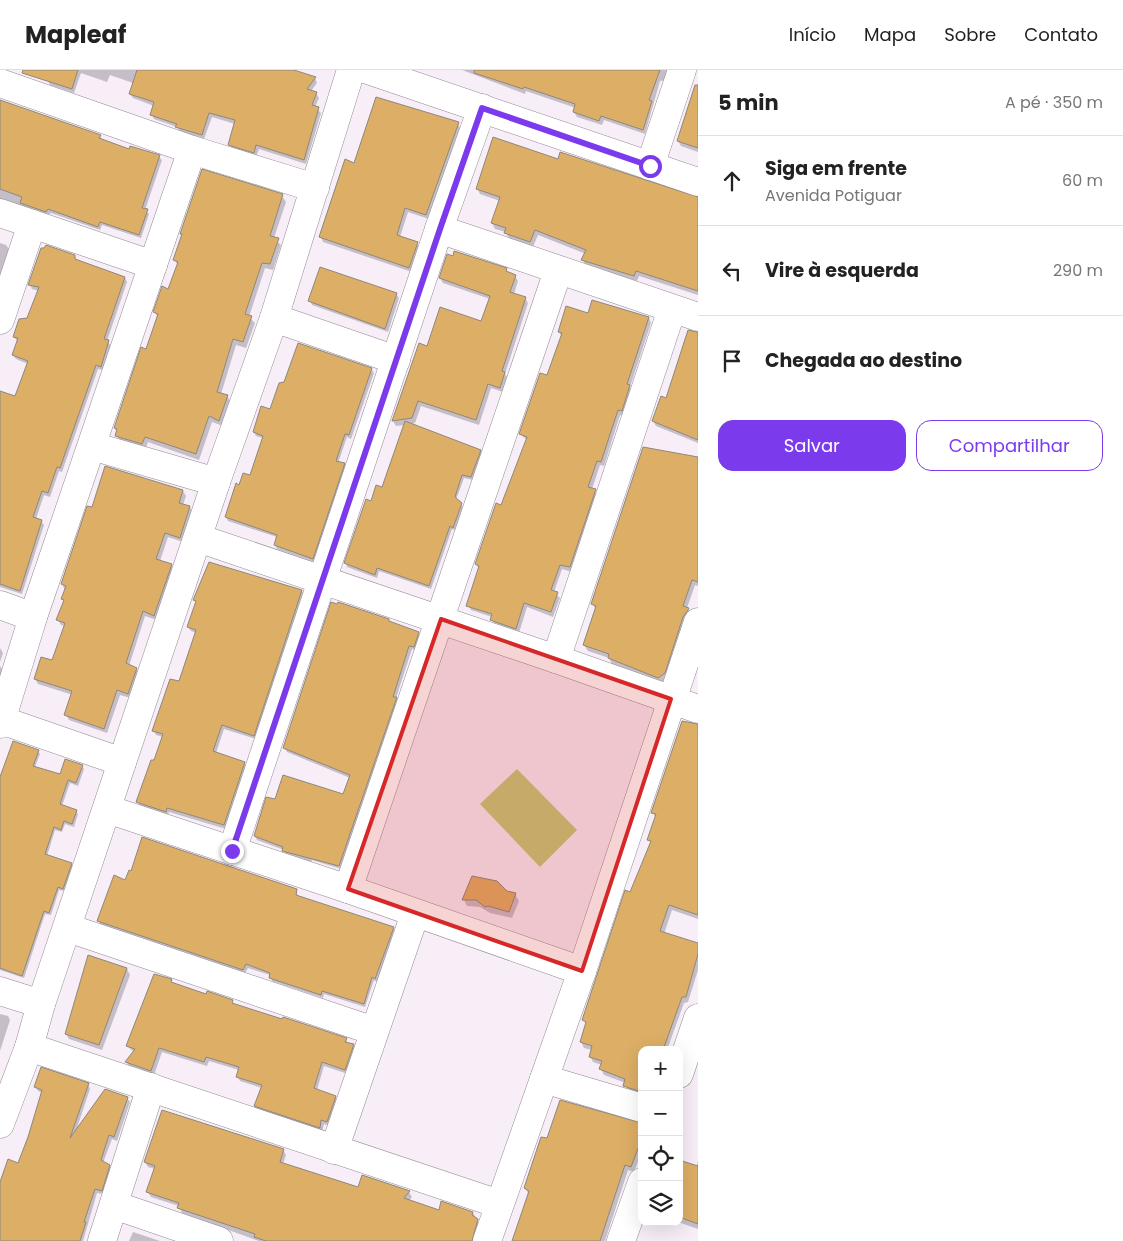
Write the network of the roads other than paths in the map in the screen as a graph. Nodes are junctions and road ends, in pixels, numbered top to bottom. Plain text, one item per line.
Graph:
1 (367, 70) edge
2 (682, 70) edge
3 (0, 83) edge
4 (482, 108) junction
5 (192, 150) junction
6 (650, 166) junction
7 (698, 182) edge
8 (315, 188) junction
9 (0, 213) edge
10 (32, 224) junction
11 (440, 229) junction
12 (153, 265) junction
13 (558, 271) junction
14 (672, 309) junction
15 (698, 317) edge
16 (274, 318) junction
17 (0, 320) edge
18 (396, 360) junction
19 (92, 446) junction
20 (216, 482) junction
21 (198, 538) junction
22 (322, 580) junction
23 (0, 605) edge
24 (34, 617) junction
25 (441, 620) junction
26 (698, 622) edge
27 (556, 658) junction
28 (671, 699) junction
29 (698, 709) edge
30 (1, 722) edge
31 (122, 762) junction
32 (107, 809) junction
33 (232, 851) junction
34 (348, 889) junction
35 (415, 914) junction
36 (68, 928) junction
37 (582, 971) junction
38 (0, 991) edge
39 (41, 1004) junction
40 (698, 1018) edge
41 (374, 1030) junction
42 (29, 1047) junction
43 (683, 1062) edge
44 (544, 1079) junction
45 (152, 1087) junction
46 (638, 1107) edge
47 (0, 1122) edge
48 (334, 1150) junction
49 (638, 1193) edge
50 (499, 1204) junction
51 (114, 1205) junction
52 (102, 1241) edge
53 (219, 1241) edge
54 (487, 1241) edge
55 (621, 1241) edge

1 - 4 street
1 - 8 street
2 - 6 street
3 - 5 street
4 - 6 street
4 - 11 street
5 - 8 street
5 - 12 street
6 - 7 street
8 - 16 street
9 - 10 street
10 - 12 street
10 - 17 street
11 - 13 street
11 - 18 street
12 - 19 street
13 - 14 street
13 - 25 street
14 - 15 street
14 - 27 street
16 - 18 street
16 - 20 street
18 - 22 street
19 - 20 street
19 - 24 street
20 - 21 street
21 - 22 street
21 - 31 street
22 - 25 street
22 - 33 street
23 - 24 street
24 - 30 street
25 - 27 street
25 - 34 street
26 - 28 street
27 - 28 street
28 - 29 street
28 - 37 street
30 - 31 street
31 - 32 street
32 - 33 street
32 - 36 street
33 - 34 street
34 - 35 street
35 - 37 street
35 - 41 street
36 - 39 street
36 - 41 street
37 - 44 street
38 - 39 street
39 - 42 street
40 - 43 street
41 - 48 street
42 - 45 street
42 - 47 street
44 - 46 street
44 - 50 street
45 - 48 street
45 - 51 street
48 - 50 street
49 - 55 street
50 - 54 street
51 - 52 street
51 - 53 street

